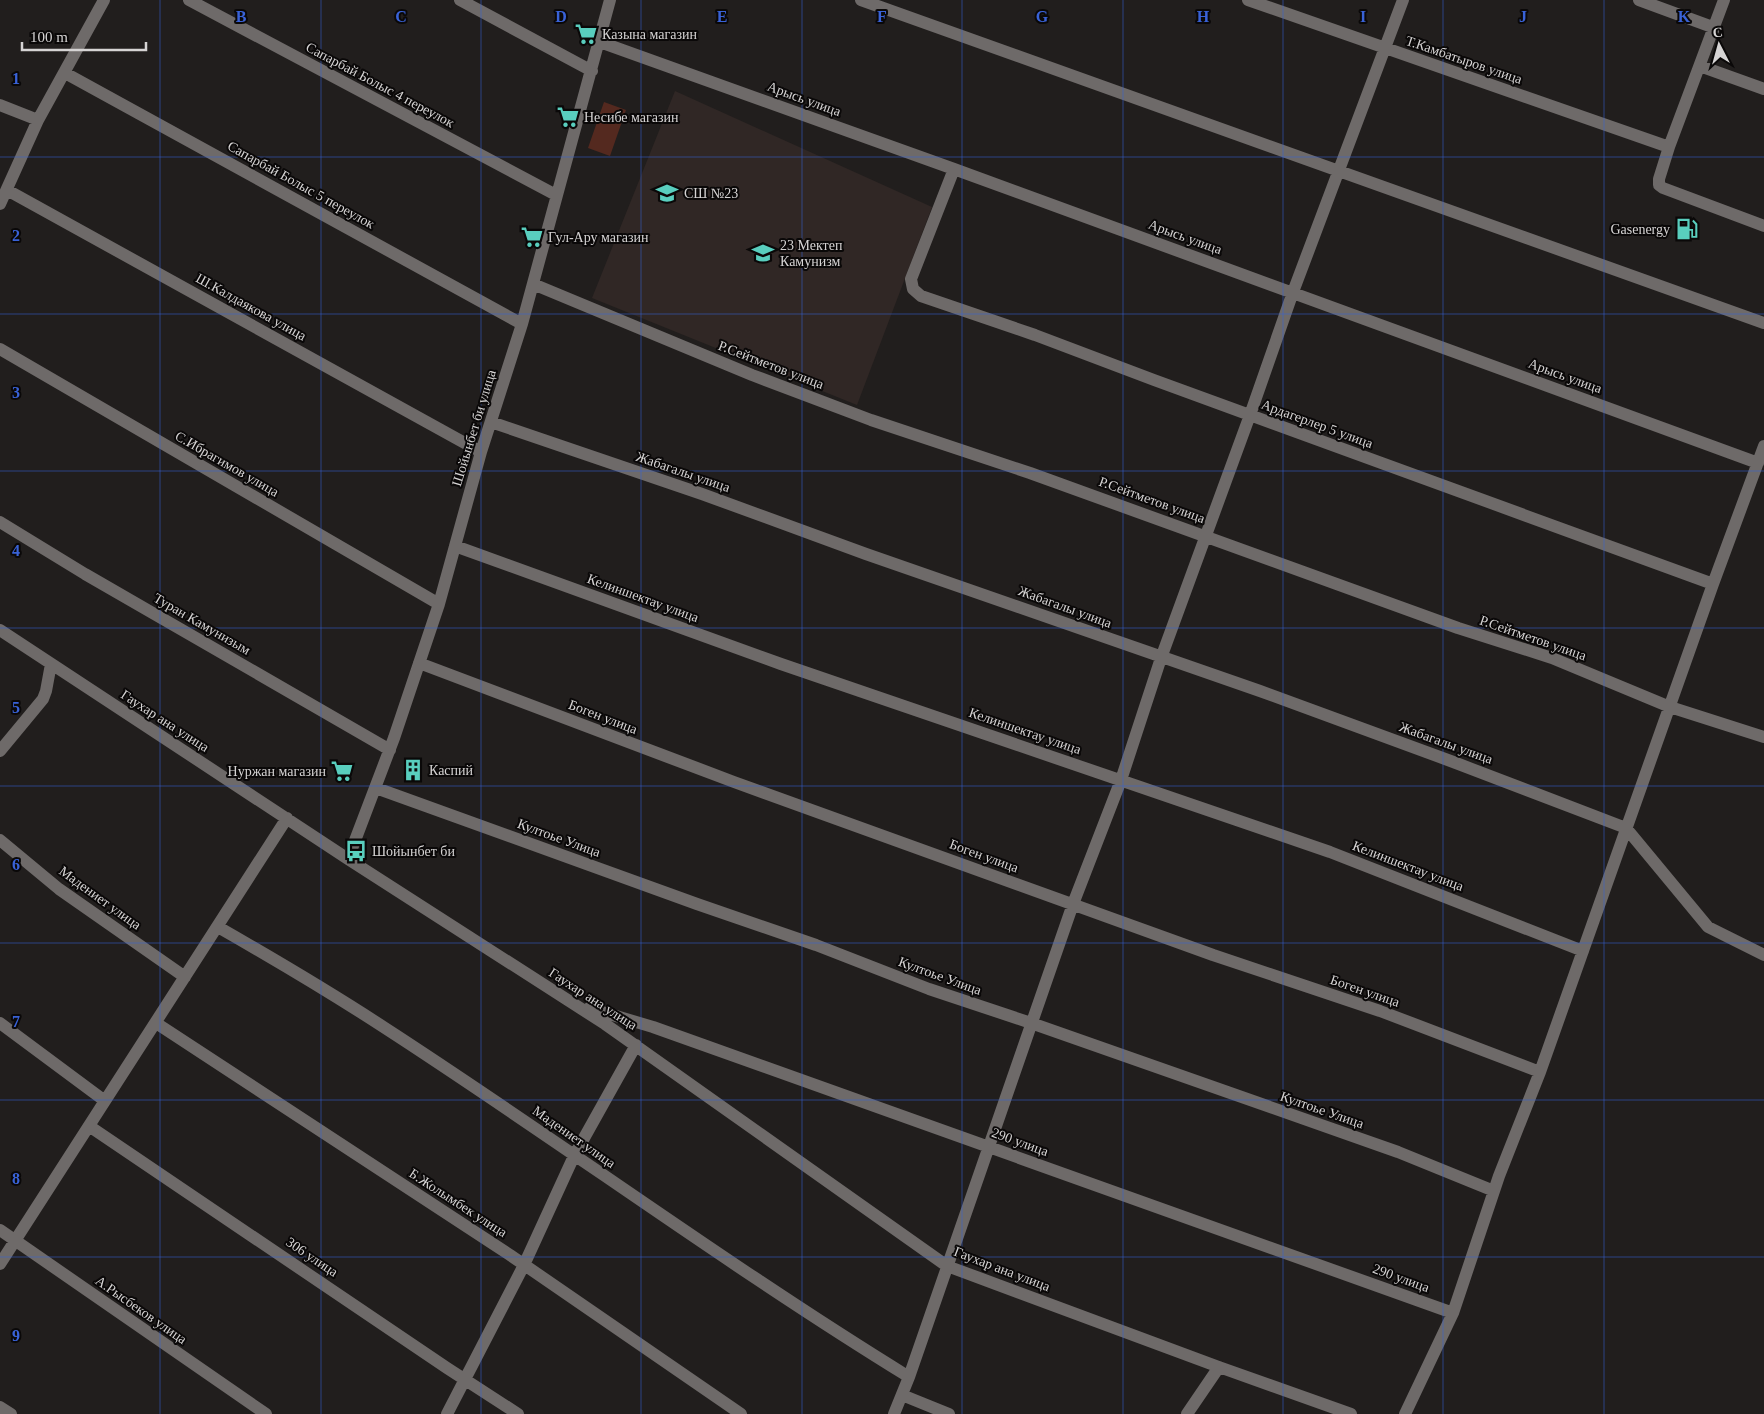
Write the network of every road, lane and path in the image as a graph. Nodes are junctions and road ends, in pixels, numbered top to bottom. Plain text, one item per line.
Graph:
1 (104, 0) edge
2 (189, 0) edge
3 (460, 0) edge
4 (610, 0) edge
5 (861, 0) edge
6 (1248, 0) edge
7 (1403, 0) edge
8 (1639, 0) edge
9 (1724, 0) edge
10 (1715, 28) junction
11 (600, 42) junction
12 (1385, 48) junction
13 (1700, 66) junction
14 (592, 71) junction
15 (65, 73) junction
16 (1764, 90) edge
17 (0, 106) edge
18 (38, 120) junction
19 (1669, 147) junction
20 (954, 168) junction
21 (1338, 170) junction
22 (7, 190) junction
23 (556, 195) junction
24 (0, 204) edge
25 (1764, 226) edge
26 (533, 284) junction
27 (1292, 292) junction
28 (1764, 323) edge
29 (522, 324) junction
30 (0, 350) edge
31 (1250, 415) junction
32 (490, 422) junction
33 (1764, 446) edge
34 (481, 452) junction
35 (1758, 463) junction
36 (0, 522) edge
37 (1206, 536) junction
38 (455, 546) junction
39 (1713, 584) junction
40 (439, 604) junction
41 (0, 630) edge
42 (1161, 658) junction
43 (419, 663) junction
44 (51, 664) junction
45 (1670, 707) junction
46 (1764, 737) edge
47 (0, 750) edge
48 (390, 750) junction
49 (1121, 780) junction
50 (376, 788) junction
51 (287, 818) junction
52 (1626, 828) junction
53 (0, 840) edge
54 (348, 859) junction
55 (1073, 904) junction
56 (218, 927) junction
57 (1583, 951) junction
58 (1764, 955) edge
59 (185, 977) junction
60 (575, 1004) junction
61 (0, 1023) edge
62 (156, 1023) junction
63 (1031, 1023) junction
64 (636, 1045) junction
65 (1540, 1072) junction
66 (105, 1101) junction
67 (90, 1126) junction
68 (988, 1147) junction
69 (574, 1156) junction
70 (1494, 1191) junction
71 (0, 1230) edge
72 (16, 1241) junction
73 (0, 1264) edge
74 (524, 1265) junction
75 (947, 1266) junction
76 (1453, 1313) junction
77 (1219, 1367) junction
78 (909, 1377) junction
79 (465, 1379) junction
80 (902, 1395) junction
81 (0, 1407) edge
82 (10, 1414) edge
83 (266, 1414) edge
84 (447, 1414) edge
85 (518, 1414) edge
86 (741, 1414) edge
87 (894, 1414) edge
88 (949, 1414) edge
89 (1187, 1414) edge
90 (1351, 1414) edge
91 (1405, 1414) edge

1 - 15 street
2 - 23 street, Сапарбай Болыс 4 переулок
3 - 14 street
4 - 11 street, Шойынбет би улица
5 - 21 street
6 - 12 street, Т.Камбатыров улица
7 - 12 street
8 - 10 street
9 - 10 street
10 - 13 street
11 - 14 street, Шойынбет би улица
11 - 20 street, Арысь улица
12 - 19 street, Т.Камбатыров улица
12 - 21 street
13 - 16 street
13 - 19 street
14 - 23 street, Шойынбет би улица
15 - 18 street
15 - 29 street, Сапарбай Болыс 5 переулок
17 - 18 street
18 - 22 street
19 - 25 street
20 - 27 street, Арысь улица
20 - 31 street, Ардагерлер 5 улица
21 - 27 street
21 - 28 street
22 - 24 street
22 - 34 street, Ш.Калдаякова улица
23 - 26 street, Шойынбет би улица
26 - 29 street, Шойынбет би улица
26 - 37 street, Р.Сейтметов улица
27 - 31 street
27 - 35 street, Арысь улица
29 - 32 street, Шойынбет би улица
30 - 40 street, С.Ибрагимов улица
31 - 37 street
31 - 39 street, Ардагерлер 5 улица
32 - 34 street, Шойынбет би улица
32 - 42 street, Жабагалы улица
33 - 35 street
34 - 38 street, Шойынбет би улица
35 - 39 street
36 - 48 street, Туран Камунизым
37 - 42 street
37 - 45 street, Р.Сейтметов улица
38 - 40 street, Шойынбет би улица
38 - 49 street, Келиншектау улица
39 - 45 street
40 - 43 street, Шойынбет би улица
41 - 44 street, Гаухар ана улица
42 - 49 street
42 - 52 street, Жабагалы улица
43 - 48 street, Шойынбет би улица
43 - 55 street, Боген улица
44 - 47 street
44 - 51 street, Гаухар ана улица
45 - 46 street, Р.Сейтметов улица
45 - 52 street
48 - 50 street, Шойынбет би улица
49 - 55 street
49 - 57 street, Келиншектау улица
50 - 54 street, Шойынбет би улица
50 - 63 street, Култоье Улица
51 - 54 street, Гаухар ана улица
51 - 56 street
52 - 57 street
52 - 58 street
53 - 59 street, Мадениет улица
54 - 60 street, Гаухар ана улица
55 - 63 street
55 - 65 street, Боген улица
56 - 59 street
56 - 69 street, Мадениет улица
57 - 65 street
59 - 62 street
60 - 64 street, Гаухар ана улица
60 - 68 street, 290 улица
61 - 66 street
62 - 66 street
62 - 74 street, Б.Жолымбек улица
63 - 68 street
63 - 70 street, Култоье Улица
64 - 69 street
64 - 75 street, Гаухар ана улица
65 - 70 street
66 - 67 street
67 - 72 street
67 - 79 street, 306 улица
68 - 75 street
68 - 76 street, 290 улица
69 - 74 street
69 - 78 street, Мадениет улица
70 - 76 street
71 - 72 street, А.Рысбеков улица
72 - 73 street
72 - 83 street, А.Рысбеков улица
74 - 79 street
74 - 86 street, Б.Жолымбек улица
75 - 77 street, Гаухар ана улица
75 - 78 street
76 - 91 street
77 - 89 street
77 - 90 street, Гаухар ана улица
78 - 80 street
79 - 84 street
79 - 85 street, 306 улица
80 - 87 street
80 - 88 street
81 - 82 street

